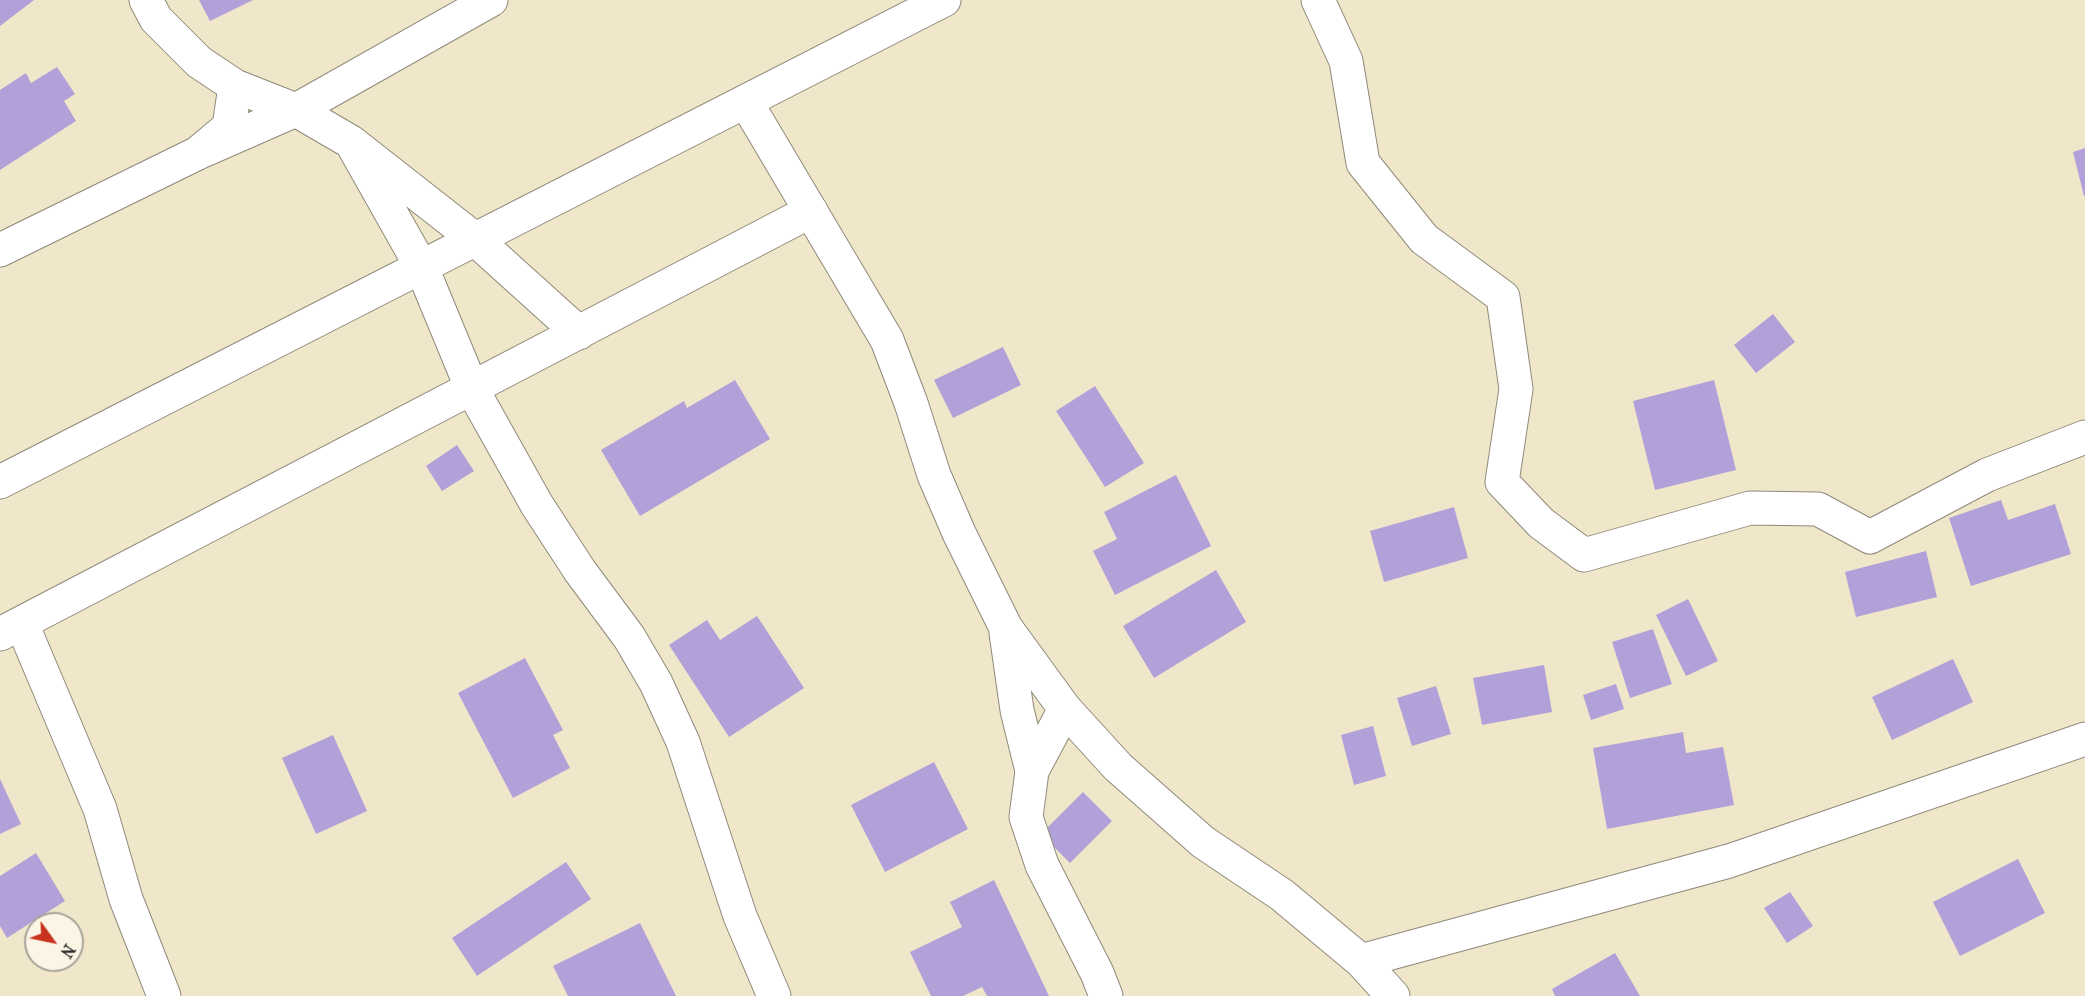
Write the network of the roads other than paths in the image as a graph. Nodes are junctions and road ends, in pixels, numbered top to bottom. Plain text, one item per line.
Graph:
1 (146, 0) edge
2 (491, 0) edge
3 (944, 0) edge
4 (1318, 0) edge
5 (235, 86) junction
6 (746, 102) junction
7 (296, 110) junction
8 (351, 142) junction
9 (198, 153) junction
10 (811, 211) junction
11 (476, 240) junction
12 (0, 250) edge
13 (422, 268) junction
14 (579, 333) junction
15 (472, 389) junction
16 (2085, 436) edge
17 (0, 482) edge
18 (1006, 628) junction
19 (11, 629) edge
20 (1065, 709) junction
21 (2085, 739) edge
22 (1032, 771) junction
23 (1361, 961) junction
24 (164, 996) edge
25 (774, 996) edge
26 (1106, 996) edge
27 (1393, 996) edge

1 - 5 street
2 - 7 street
3 - 6 street
4 - 16 street
5 - 7 street
5 - 9 street
6 - 10 street
6 - 11 street
7 - 8 street
7 - 9 street
8 - 11 street
8 - 13 street
9 - 12 street
10 - 14 street
10 - 18 street
11 - 13 street
11 - 14 street
13 - 15 street
13 - 17 street
14 - 15 street
15 - 19 street
15 - 25 street
18 - 20 street
18 - 22 street
19 - 24 street
20 - 22 street
20 - 23 street
21 - 23 street
22 - 26 street
23 - 27 street

